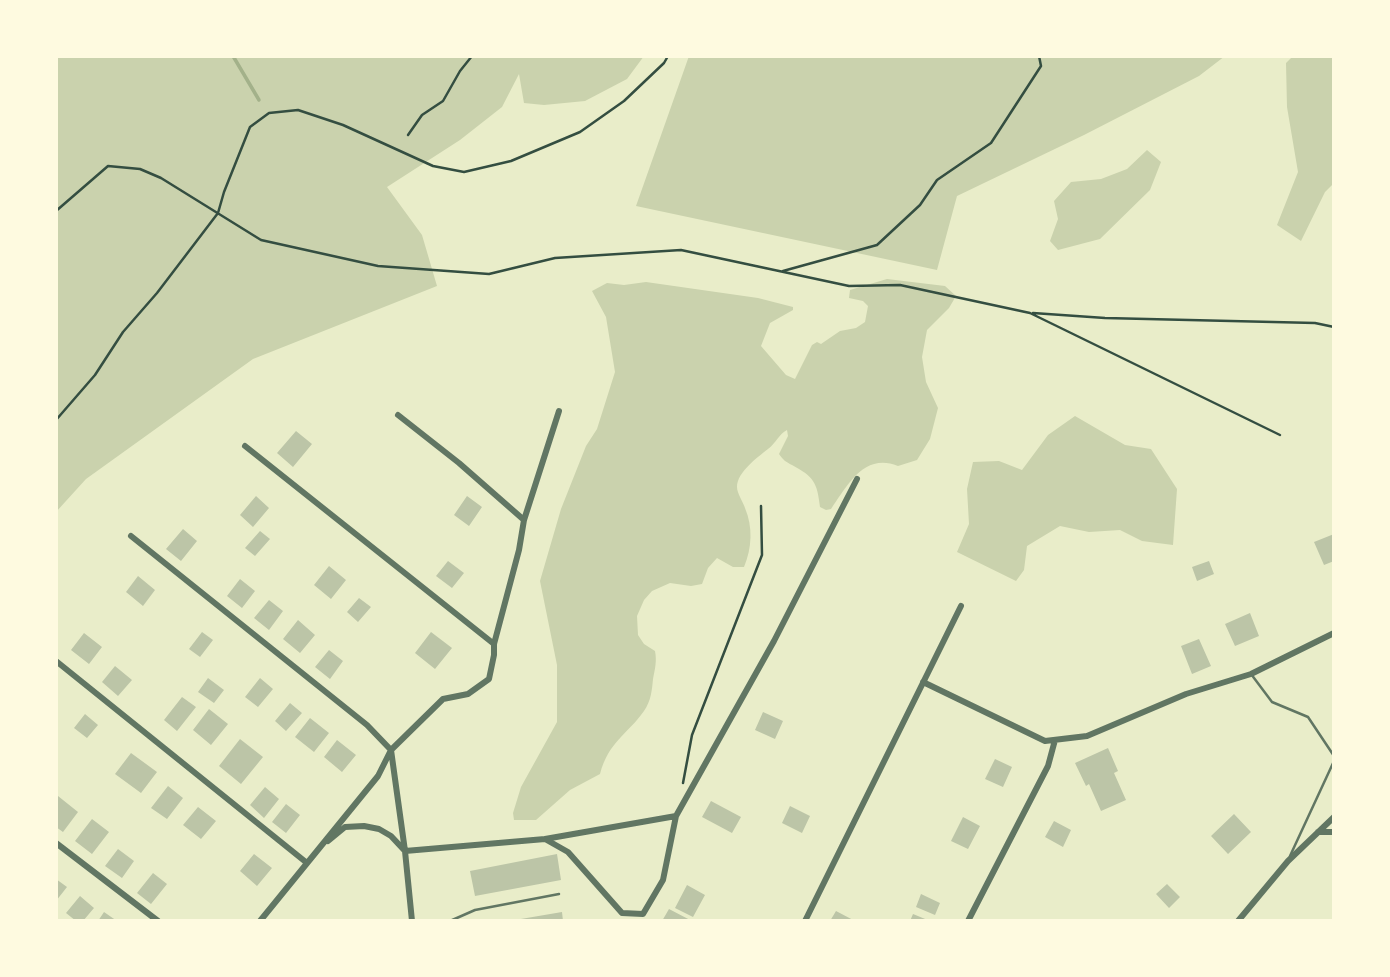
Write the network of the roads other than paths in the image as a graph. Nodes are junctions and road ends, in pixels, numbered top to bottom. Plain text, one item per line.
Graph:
1 (559, 411) dead end
2 (398, 415) dead end
3 (245, 446) dead end
4 (857, 479) dead end
5 (524, 520) junction
6 (131, 536) dead end
7 (961, 606) dead end
8 (1334, 634) edge
9 (494, 644) junction
10 (56, 661) edge
11 (1251, 674) junction
12 (923, 682) junction
13 (1055, 740) junction
14 (391, 750) junction
15 (1334, 758) edge
16 (676, 816) junction
17 (1334, 817) edge
18 (1318, 832) junction
19 (1334, 832) edge
20 (545, 839) junction
21 (56, 843) edge
22 (316, 851) junction
23 (405, 851) junction
24 (1288, 860) junction
25 (307, 863) junction
26 (559, 894) dead end
27 (158, 921) edge
28 (260, 921) edge
29 (412, 921) edge
30 (450, 921) edge
31 (805, 921) edge
32 (968, 921) edge
33 (1238, 921) edge

1 - 5 street
2 - 5 street
3 - 9 street
4 - 16 street
5 - 9 street
6 - 14 street
7 - 12 street
8 - 11 street
9 - 14 street
10 - 25 street
11 - 13 street
11 - 15 lane
12 - 13 street
12 - 31 street
13 - 32 street
14 - 22 street
14 - 23 street
15 - 24 lane
16 - 20 street
16 - 20 street
17 - 18 street
18 - 19 street
18 - 24 street
20 - 23 street
21 - 27 street
22 - 23 street
22 - 25 street
23 - 29 street
24 - 33 street
25 - 28 street
26 - 30 lane

